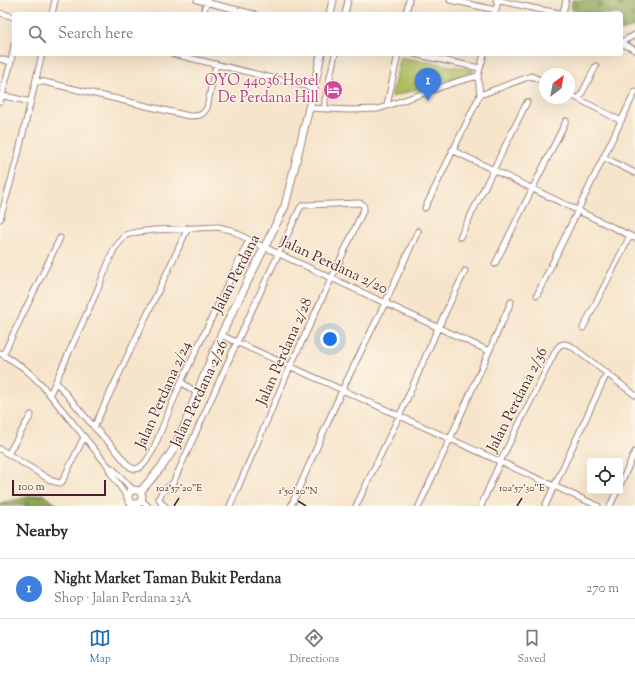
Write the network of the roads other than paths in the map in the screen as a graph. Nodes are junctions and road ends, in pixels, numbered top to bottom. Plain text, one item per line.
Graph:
1 (55, 0) edge
2 (197, 0) edge
3 (333, 0) edge
4 (348, 0) edge
5 (409, 0) edge
6 (450, 0) edge
7 (497, 0) edge
8 (566, 0) edge
9 (206, 1) edge
10 (52, 12) edge
11 (204, 12) edge
12 (247, 12) edge
13 (330, 12) edge
14 (345, 12) edge
15 (406, 12) edge
16 (496, 12) edge
17 (553, 12) edge
18 (564, 12) edge
19 (0, 13) edge
20 (12, 16) edge
21 (635, 35) edge
22 (623, 41) edge
23 (623, 43) edge
24 (635, 50) edge
25 (12, 56) edge
26 (42, 56) edge
27 (194, 56) edge
28 (321, 56) edge
29 (335, 56) edge
30 (398, 56) edge
31 (423, 56) edge
32 (483, 56) edge
33 (0, 59) edge
34 (11, 62) junction
35 (216, 64) junction
36 (596, 66) dead end
37 (480, 68) junction
38 (478, 76) junction
39 (539, 79) edge
40 (36, 80) junction
41 (314, 88) junction
42 (635, 92) edge
43 (1, 95) edge
44 (480, 95) junction
45 (575, 97) edge
46 (578, 99) junction
47 (0, 102) edge
48 (31, 102) junction
49 (527, 102) dead end
50 (387, 105) junction
51 (308, 108) junction
52 (326, 109) junction
53 (566, 121) dead end
54 (621, 121) junction
55 (452, 150) junction
56 (603, 157) junction
57 (493, 170) junction
58 (635, 173) edge
59 (532, 189) junction
60 (308, 205) joint
61 (425, 208) dead end
62 (577, 210) junction
63 (0, 219) edge
64 (188, 228) junction
65 (418, 231) dead end
66 (460, 237) dead end
67 (633, 237) edge
68 (60, 238) dead end
69 (249, 240) junction
70 (265, 247) junction
71 (279, 254) junction
72 (495, 264) dead end
73 (465, 271) dead end
74 (331, 278) junction
75 (537, 295) dead end
76 (512, 302) dead end
77 (385, 303) junction
78 (438, 328) junction
79 (583, 328) dead end
80 (221, 335) junction
81 (237, 342) junction
82 (489, 351) junction
83 (2, 354) edge
84 (290, 366) junction
85 (607, 373) junction
86 (56, 382) junction
87 (181, 382) junction
88 (342, 390) junction
89 (197, 393) junction
90 (50, 394) junction
91 (635, 395) edge
92 (31, 416) dead end
93 (399, 416) junction
94 (94, 427) junction
95 (84, 437) junction
96 (450, 439) junction
97 (0, 449) edge
98 (635, 452) edge
99 (8, 454) junction
100 (500, 462) junction
101 (108, 466) junction
102 (623, 478) edge
103 (554, 486) junction
104 (137, 491) junction
105 (616, 494) edge
106 (128, 498) junction
107 (142, 501) junction
108 (135, 505) edge
109 (148, 506) edge
110 (165, 506) edge
111 (230, 506) edge
112 (292, 506) edge
113 (356, 506) edge
114 (420, 506) edge
115 (481, 506) edge
116 (545, 506) edge
117 (598, 506) edge
118 (610, 506) edge

1 - 10 street
2 - 9 street
3 - 13 street
4 - 14 street
5 - 15 street
6 - 16 street
7 - 16 street
7 - 17 street
8 - 18 street
9 - 11 street
9 - 12 street
19 - 20 street
21 - 22 street
23 - 24 street
25 - 34 street
26 - 40 street
27 - 35 street
28 - 41 street, Jalan Perdana
29 - 52 street
30 - 50 street
31 - 37 street
32 - 37 street
33 - 34 street
34 - 43 street
35 - 40 street
35 - 41 street
36 - 46 street
37 - 38 street
38 - 44 street
38 - 50 street
39 - 44 street
40 - 48 street
41 - 51 street, Jalan Perdana
42 - 54 street
43 - 47 street
43 - 48 street
44 - 55 street
45 - 46 street
46 - 54 street
48 - 63 street
49 - 57 street
50 - 52 street
51 - 52 street
51 - 70 street, Jalan Perdana
53 - 59 street
54 - 56 street
55 - 57 street
55 - 61 street
56 - 58 street
56 - 62 street
57 - 59 street
57 - 66 street
59 - 62 street
59 - 72 street
60 - 71 street, Jalan Perdana 2/26
60 - 74 street, Jalan Perdana 2/28
62 - 67 street
62 - 75 street
64 - 69 street, Jalan Perdana 2/20
64 - 86 street, Jalan Perdana 2/20
64 - 94 street
65 - 77 street
67 - 79 street
68 - 83 street
69 - 70 street, Jalan Perdana 2/20
69 - 87 street, Jalan Perdana 2/24
70 - 71 street, Jalan Perdana 2/20
70 - 80 street, Jalan Perdana
71 - 74 street, Jalan Perdana 2/20
71 - 81 street, Jalan Perdana 2/26
73 - 78 street
74 - 77 street, Jalan Perdana 2/20
74 - 84 street, Jalan Perdana 2/28
76 - 82 street
77 - 78 street, Jalan Perdana 2/20
77 - 88 street
78 - 82 street, Jalan Perdana 2/20
78 - 93 street
80 - 81 street
80 - 89 street, Jalan Perdana
81 - 84 street
81 - 110 street, Jalan Perdana 2/26
82 - 96 street
83 - 90 street
84 - 88 street
84 - 111 street, Jalan Perdana 2/28
85 - 91 street, Jalan Perdana 2/36
85 - 100 street, Jalan Perdana 2/36
85 - 103 street
86 - 90 street, Jalan Perdana 2/20
86 - 94 street, Jalan Perdana 2/24
87 - 89 street
87 - 94 street, Jalan Perdana 2/24
88 - 93 street
88 - 112 street
89 - 104 street, Jalan Perdana
90 - 95 street
92 - 99 street
93 - 96 street
93 - 113 street
95 - 99 street
95 - 101 street
96 - 100 street
96 - 114 street
97 - 99 street
98 - 102 street
100 - 103 street
100 - 115 street, Jalan Perdana 2/36
101 - 104 street
101 - 106 street
103 - 116 street
103 - 117 street
104 - 106 street
104 - 107 street
105 - 118 street
106 - 108 street
107 - 108 street
107 - 109 street

